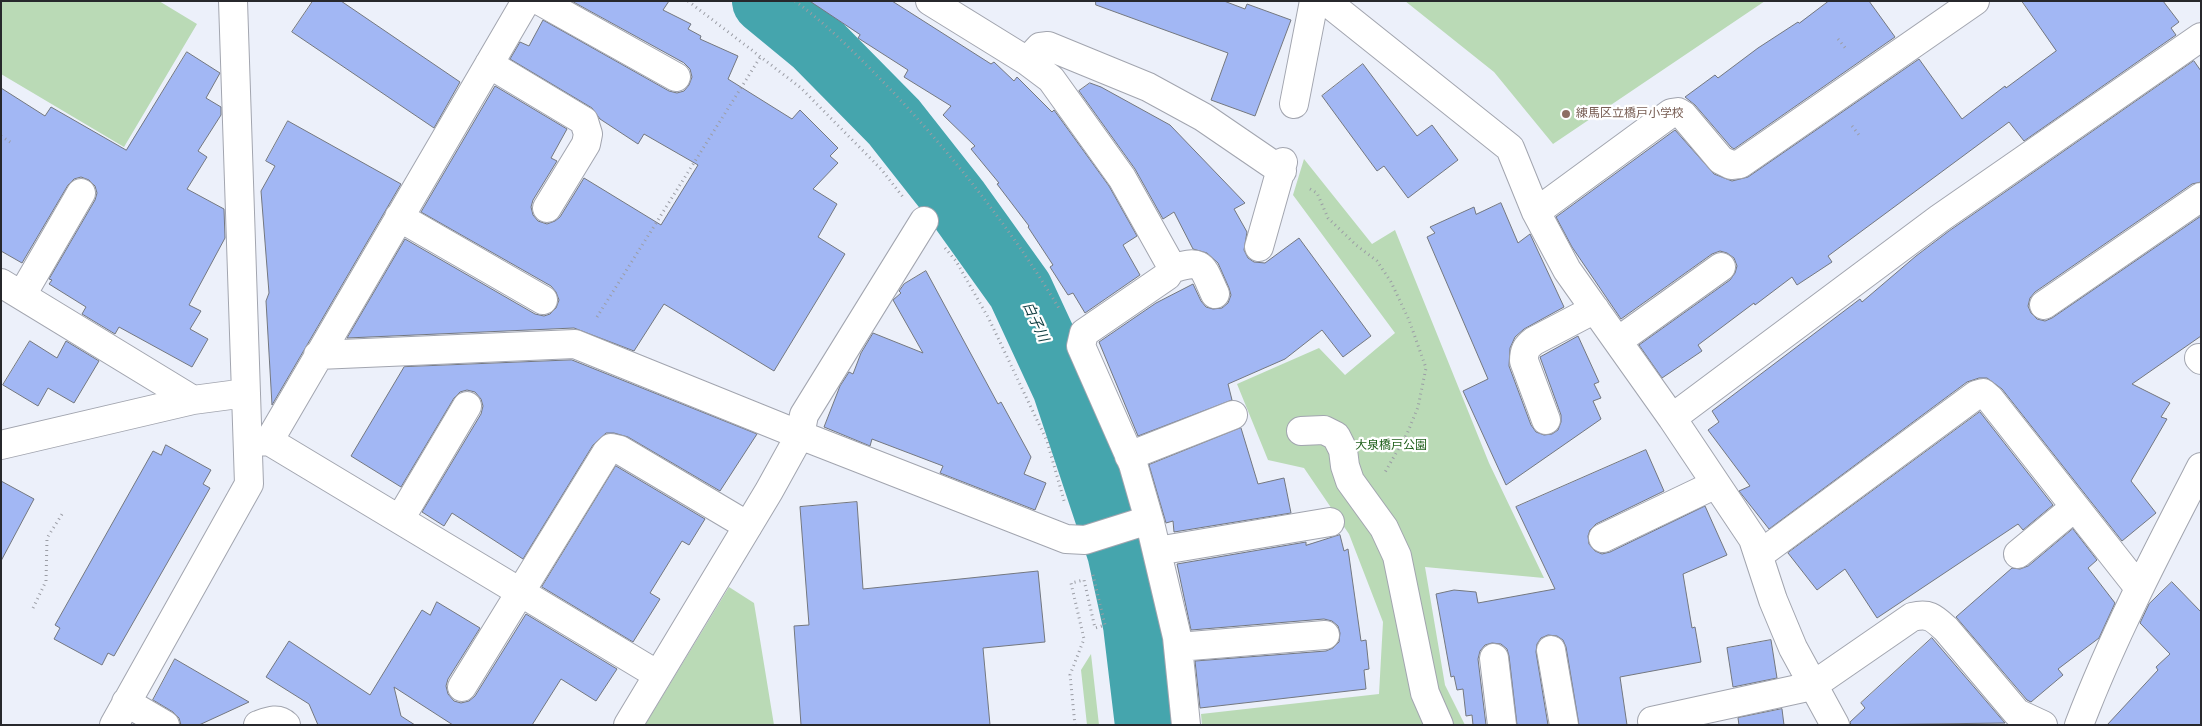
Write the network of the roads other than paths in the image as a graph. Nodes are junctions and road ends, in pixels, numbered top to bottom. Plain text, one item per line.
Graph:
1 (233, 1) edge
2 (526, 1) edge
3 (540, 1) edge
4 (930, 1) edge
5 (1314, 1) edge
6 (1326, 1) edge
7 (1975, 1) edge
8 (2201, 37) edge
9 (1027, 61) junction
10 (489, 64) junction
11 (676, 77) dead end
12 (1294, 104) dead end
13 (81, 193) dead end
14 (2201, 197) edge
15 (547, 208) dead end
16 (1536, 212) junction
17 (399, 217) junction
18 (924, 221) dead end
19 (1259, 247) dead end
20 (1721, 267) dead end
21 (1171, 269) junction
22 (11, 289) edge
23 (1215, 294) dead end
24 (543, 300) dead end
25 (2044, 305) dead end
26 (1594, 309) junction
27 (1618, 341) junction
28 (318, 355) junction
29 (246, 393) junction
30 (193, 400) junction
31 (467, 406) dead end
32 (1233, 415) dead end
33 (1672, 418) junction
34 (1546, 420) dead end
35 (1301, 431) dead end
36 (800, 435) junction
37 (258, 442) junction
38 (1, 446) edge
39 (1129, 456) junction
40 (2201, 467) edge
41 (1716, 484) junction
42 (2074, 507) junction
43 (400, 519) junction
44 (1330, 522) dead end
45 (1144, 523) junction
46 (748, 526) junction
47 (1603, 538) dead end
48 (1157, 551) junction
49 (2018, 554) dead end
50 (1759, 555) junction
51 (2139, 588) junction
52 (520, 592) junction
53 (1325, 635) dead end
54 (1178, 647) junction
55 (1551, 650) dead end
56 (1494, 658) dead end
57 (658, 675) junction
58 (1812, 686) junction
59 (462, 687) dead end
60 (120, 713) edge
61 (1652, 721) dead end
62 (165, 725) edge
63 (258, 725) edge
64 (286, 725) edge
65 (628, 725) edge
66 (1186, 725) edge
67 (1439, 725) edge
68 (1502, 725) edge
69 (1564, 725) edge
70 (1834, 725) edge
71 (2043, 725) edge
72 (2080, 725) edge

1 - 29 street
2 - 10 street
3 - 11 street
4 - 9 street
5 - 12 street
6 - 16 street
7 - 16 street
8 - 33 street
9 - 19 street
9 - 21 street
10 - 15 street
10 - 17 street
13 - 22 street
14 - 25 street
16 - 26 street
17 - 24 street
17 - 28 street
18 - 36 street
20 - 27 street
21 - 23 street
21 - 39 street
22 - 30 street
26 - 27 street
26 - 34 street
27 - 33 street
28 - 36 street
28 - 37 street
29 - 30 street
29 - 37 street
30 - 38 street
31 - 43 street
32 - 39 street
33 - 41 street
35 - 67 street
36 - 45 street
36 - 46 street
37 - 43 street
37 - 60 street
39 - 45 street
40 - 51 street
41 - 47 street
41 - 50 street
42 - 49 street
42 - 50 street
42 - 51 street
43 - 52 street
44 - 48 street
45 - 48 street
46 - 52 street
46 - 57 street
48 - 54 street
50 - 58 street
51 - 72 street
52 - 57 street
52 - 59 street
53 - 54 street
54 - 66 street
55 - 69 street
56 - 68 street
57 - 65 street
58 - 61 street
58 - 70 street
58 - 71 street
60 - 62 street
63 - 64 street

